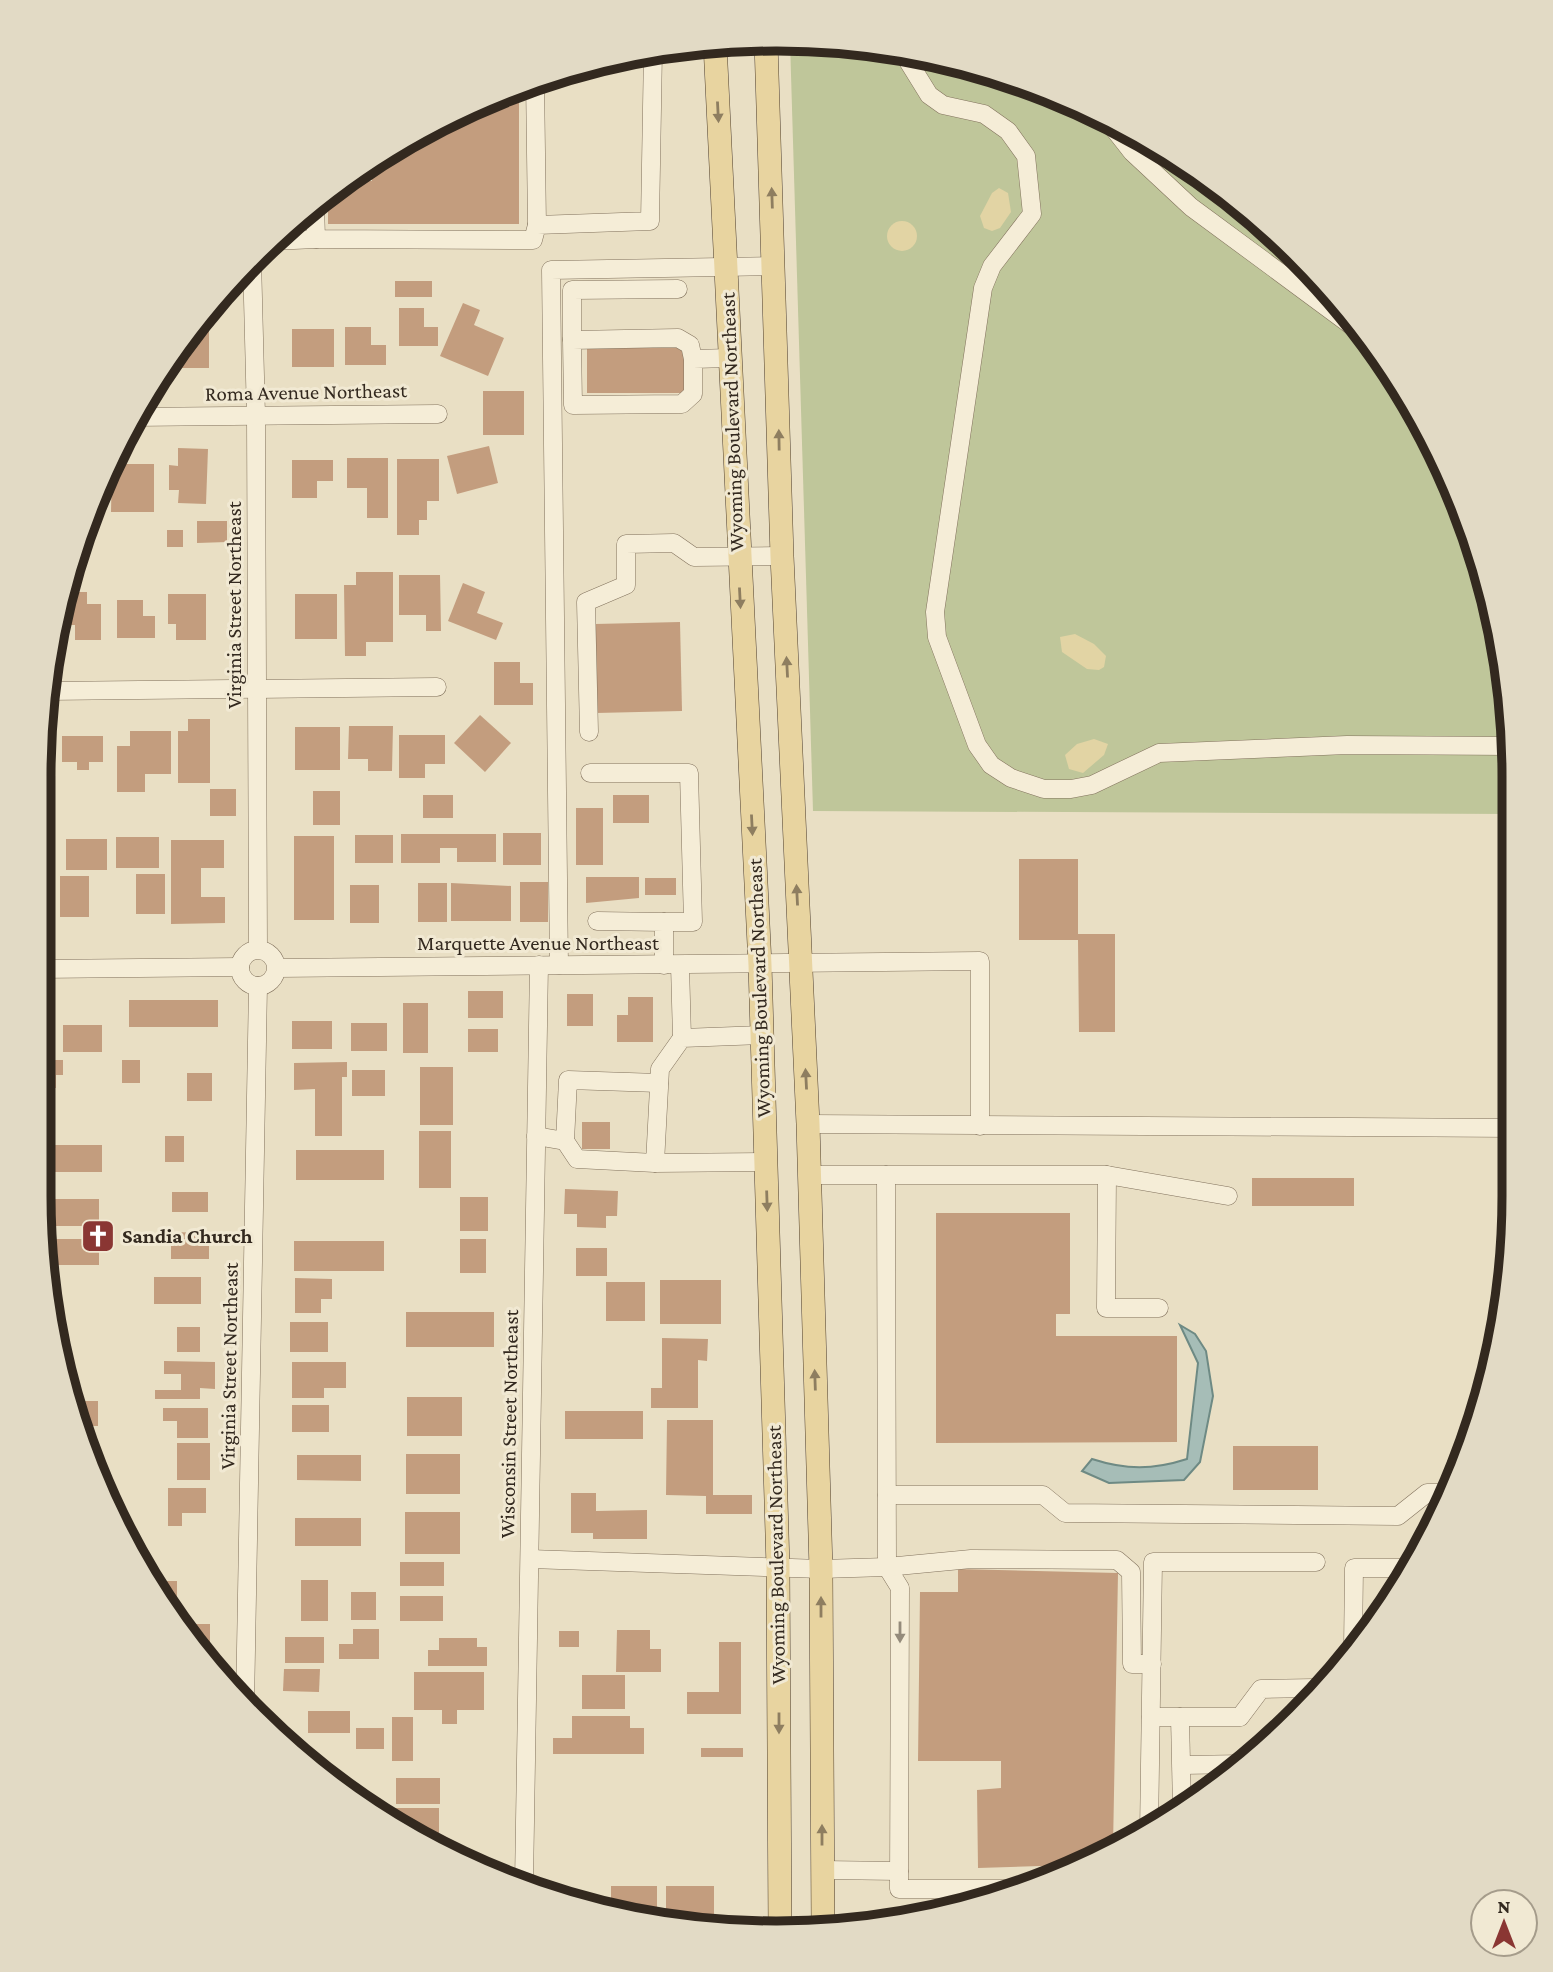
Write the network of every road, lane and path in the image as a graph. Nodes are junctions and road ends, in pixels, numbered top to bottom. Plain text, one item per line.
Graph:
1 (766, 51) edge
2 (715, 53) edge
3 (653, 62) edge
4 (910, 64) edge
5 (535, 92) edge
6 (1122, 139) edge
7 (315, 217) edge
8 (537, 225) junction
9 (316, 239) junction
10 (288, 240) edge
11 (774, 266) junction
12 (726, 267) junction
13 (252, 275) edge
14 (678, 289) dead end
15 (1334, 312) edge
16 (572, 340) junction
17 (730, 358) junction
18 (693, 359) junction
19 (438, 414) dead end
20 (256, 416) junction
21 (146, 417) edge
22 (738, 555) junction
23 (782, 556) junction
24 (437, 687) dead end
25 (257, 690) junction
26 (56, 691) edge
27 (589, 732) dead end
28 (1501, 746) edge
29 (590, 773) dead end
30 (597, 920) dead end
31 (664, 922) junction
32 (258, 949) junction
33 (800, 963) junction
34 (539, 965) junction
35 (559, 965) junction
36 (672, 965) junction
37 (760, 965) junction
38 (240, 967) junction
39 (277, 968) junction
40 (51, 970) edge
41 (258, 986) junction
42 (762, 1035) junction
43 (682, 1038) junction
44 (659, 1083) junction
45 (808, 1124) junction
46 (980, 1126) junction
47 (1502, 1128) edge
48 (536, 1136) junction
49 (565, 1141) junction
50 (766, 1162) junction
51 (655, 1163) junction
52 (810, 1175) junction
53 (886, 1175) junction
54 (1107, 1175) junction
55 (1228, 1196) dead end
56 (1159, 1308) dead end
57 (1438, 1493) edge
58 (887, 1495) junction
59 (530, 1559) junction
60 (1316, 1562) dead end
61 (778, 1567) junction
62 (887, 1567) junction
63 (1399, 1568) edge
64 (821, 1569) junction
65 (1353, 1635) edge
66 (1152, 1664) junction
67 (1309, 1688) edge
68 (246, 1691) edge
69 (1151, 1717) junction
70 (1180, 1717) junction
71 (1226, 1764) edge
72 (1182, 1765) junction
73 (1182, 1798) edge
74 (1149, 1818) edge
75 (822, 1870) junction
76 (899, 1871) junction
77 (524, 1876) edge
78 (990, 1889) edge
79 (823, 1920) edge
80 (780, 1921) edge

11 -> 1 main road, Wyoming Boulevard Northeast
2 -> 12 main road, Wyoming Boulevard Northeast
3 - 8 street
4 - 28 street
5 - 8 street
6 - 15 street
7 - 9 street
8 - 9 street
9 - 10 street
11 - 12 street
23 -> 11 main road, Wyoming Boulevard Northeast
12 - 17 main road, Wyoming Boulevard Northeast
12 - 35 street
13 - 20 street, Virginia Street Northeast
14 - 16 street
16 - 18 street
16 - 18 street
17 - 18 street
17 - 22 main road, Wyoming Boulevard Northeast
19 - 20 street, Roma Avenue Northeast
20 - 21 street, Roma Avenue Northeast
20 - 25 street, Virginia Street Northeast
22 - 23 street
22 - 27 street
22 -> 37 main road, Wyoming Boulevard Northeast
33 -> 23 main road, Wyoming Boulevard Northeast
24 - 25 street
25 - 26 street
25 - 32 street, Virginia Street Northeast
29 - 31 street
30 - 31 street
31 - 36 street
32 - 38 street
32 - 39 street
33 - 37 street, Marquette Avenue Northeast
45 -> 33 main road, Wyoming Boulevard Northeast
33 - 46 street, Marquette Avenue Northeast
34 - 35 street, Marquette Avenue Northeast
34 - 39 street, Marquette Avenue Northeast
34 - 48 street, Wisconsin Street Northeast
35 - 36 street, Marquette Avenue Northeast
36 - 37 street, Marquette Avenue Northeast
36 - 43 street
37 - 42 main road, Wyoming Boulevard Northeast
38 - 40 street
38 - 41 street
39 - 41 street
41 - 68 street, Virginia Street Northeast
42 - 43 street
42 - 50 main road, Wyoming Boulevard Northeast
43 - 44 street
44 - 49 street
44 - 51 street
45 - 46 street
45 - 52 main road, Wyoming Boulevard Northeast
46 - 47 street
48 - 49 street
48 - 59 street, Wisconsin Street Northeast
49 - 51 street
50 - 51 street
50 -> 61 main road, Wyoming Boulevard Northeast
52 - 53 street
64 -> 52 main road, Wyoming Boulevard Northeast
53 - 54 street
53 - 58 street
54 - 55 street
54 - 56 street
57 - 58 street
58 - 62 street
59 - 61 street
59 - 77 street, Wisconsin Street Northeast
60 - 66 street
61 - 64 street
61 -> 80 main road, Wyoming Boulevard Northeast
62 - 64 street
62 - 66 street
62 -> 76 street
63 - 65 street
75 -> 64 main road, Wyoming Boulevard Northeast
66 - 69 street
67 - 70 street
69 - 70 street
69 - 74 street
70 - 72 street
71 - 72 street
72 - 73 street
75 - 76 street
75 - 79 main road, Wyoming Boulevard Northeast
76 - 78 street

